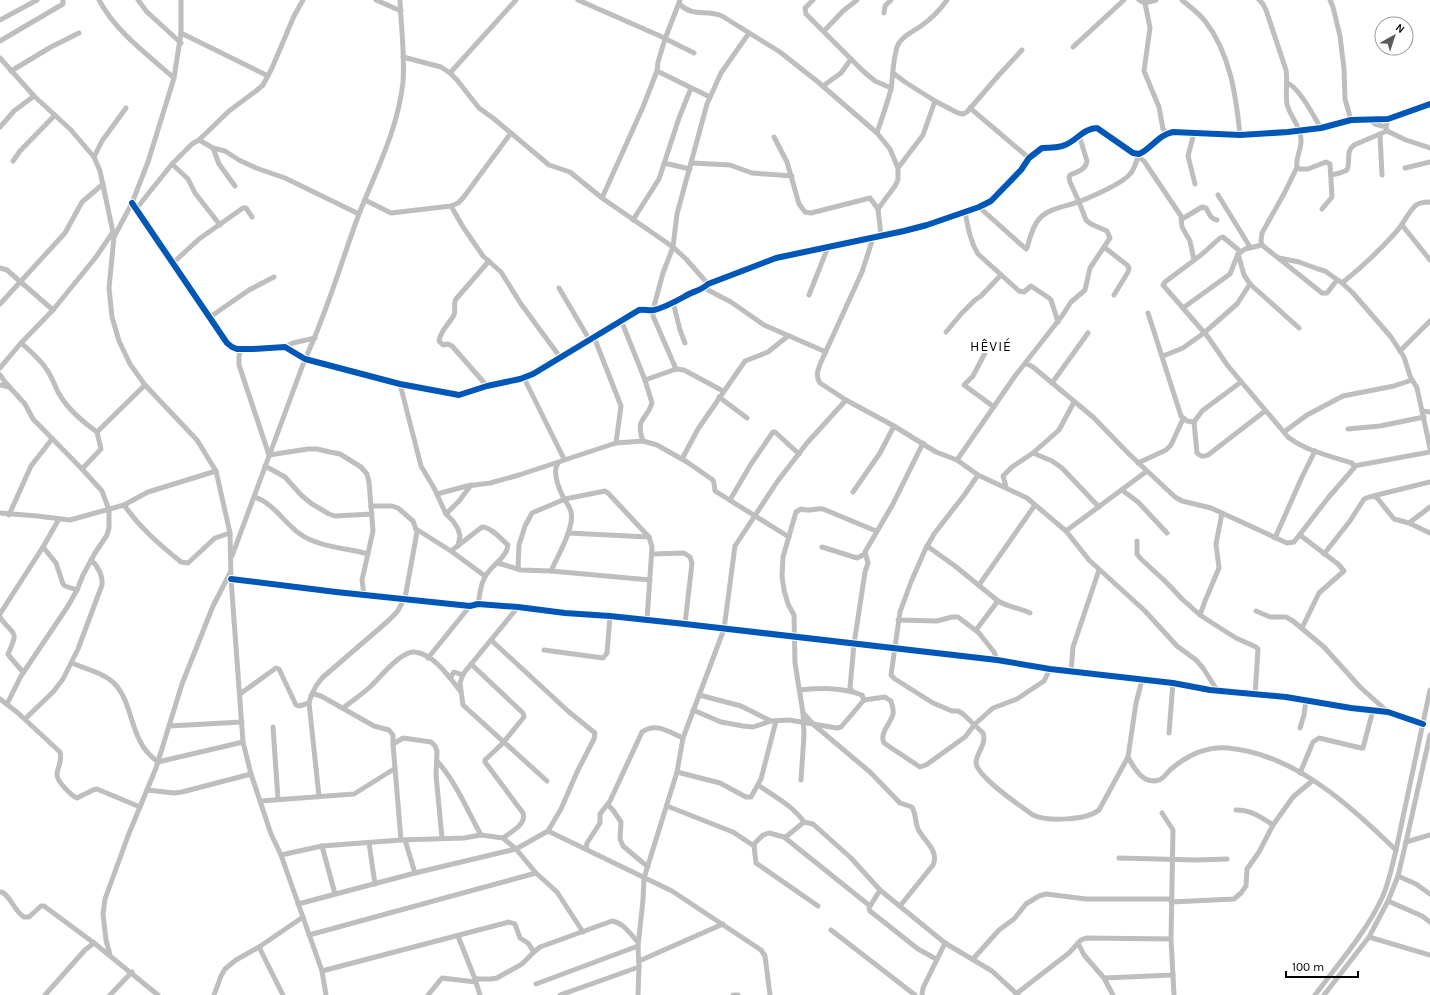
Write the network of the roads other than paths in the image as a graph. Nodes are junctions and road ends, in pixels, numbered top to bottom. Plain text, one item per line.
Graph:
1 (37, 0) edge
2 (64, 0) edge
3 (99, 0) edge
4 (138, 0) edge
5 (181, 0) edge
6 (303, 0) edge
7 (376, 0) edge
8 (400, 0) edge
9 (516, 0) edge
10 (578, 0) edge
11 (813, 0) edge
12 (856, 0) edge
13 (891, 0) edge
14 (946, 0) edge
15 (1124, 0) edge
16 (1139, 0) edge
17 (1156, 0) edge
18 (1259, 0) edge
19 (1330, 0) edge
20 (1185, 1) edge
21 (679, 2) edge
22 (1145, 3) junction
23 (400, 11) junction
24 (884, 12) dead end
25 (0, 20) edge
26 (824, 32) junction
27 (79, 33) dead end
28 (181, 33) junction
29 (749, 33) junction
30 (665, 39) junction
31 (0, 41) edge
32 (181, 43) junction
33 (1074, 47) dead end
34 (1022, 50) dead end
35 (694, 53) dead end
36 (403, 57) junction
37 (0, 58) edge
38 (851, 59) junction
39 (11, 71) junction
40 (657, 71) junction
41 (450, 73) junction
42 (894, 73) junction
43 (268, 76) junction
44 (174, 78) junction
45 (1287, 83) junction
46 (823, 86) junction
47 (691, 88) junction
48 (891, 88) junction
49 (34, 96) junction
50 (710, 97) junction
51 (935, 101) junction
52 (1430, 104) edge
53 (126, 108) dead end
54 (970, 108) junction
55 (55, 115) junction
56 (1369, 119) junction
57 (1388, 119) junction
58 (1351, 120) junction
59 (0, 127) edge
60 (1321, 128) junction
61 (1387, 129) junction
62 (1300, 130) junction
63 (511, 132) junction
64 (877, 133) junction
65 (1167, 133) junction
66 (1194, 133) junction
67 (1079, 135) junction
68 (1240, 135) junction
69 (1380, 135) junction
70 (774, 137) dead end
71 (199, 140) junction
72 (213, 148) junction
73 (1430, 148) edge
74 (1138, 155) junction
75 (94, 157) junction
76 (1029, 158) junction
77 (13, 160) dead end
78 (1430, 162) edge
79 (664, 163) junction
80 (692, 163) junction
81 (172, 164) junction
82 (1297, 167) junction
83 (898, 168) junction
84 (1405, 168) dead end
85 (690, 169) junction
86 (1331, 175) junction
87 (1382, 175) dead end
88 (792, 176) junction
89 (103, 184) junction
90 (1195, 184) dead end
91 (235, 186) dead end
92 (1218, 195) dead end
93 (602, 198) junction
94 (365, 200) junction
95 (1079, 202) junction
96 (1430, 202) edge
97 (132, 203) junction
98 (451, 206) junction
99 (979, 207) junction
100 (136, 209) junction
101 (878, 209) junction
102 (1322, 209) dead end
103 (965, 212) junction
104 (360, 214) junction
105 (252, 217) dead end
106 (1182, 218) junction
107 (633, 220) junction
108 (1217, 220) dead end
109 (220, 225) junction
110 (1402, 225) junction
111 (114, 235) junction
112 (881, 235) junction
113 (873, 238) junction
114 (1262, 245) junction
115 (673, 247) junction
116 (1104, 247) junction
117 (1250, 247) junction
118 (828, 248) junction
119 (1239, 253) junction
120 (1278, 258) junction
121 (1194, 260) junction
122 (1430, 260) edge
123 (489, 261) junction
124 (173, 263) junction
125 (0, 268) edge
126 (1001, 275) junction
127 (274, 277) dead end
128 (22, 281) junction
129 (1340, 281) junction
130 (1250, 284) junction
131 (706, 286) junction
132 (558, 288) dead end
133 (1114, 295) dead end
134 (808, 296) dead end
135 (673, 302) junction
136 (0, 304) edge
137 (1183, 308) junction
138 (53, 310) junction
139 (653, 310) junction
140 (1148, 313) dead end
141 (210, 317) junction
142 (622, 320) junction
143 (1058, 322) junction
144 (1430, 322) edge
145 (1299, 328) dead end
146 (946, 332) dead end
147 (1088, 333) dead end
148 (1204, 333) junction
149 (788, 336) junction
150 (315, 338) junction
151 (592, 338) junction
152 (21, 343) junction
153 (685, 343) dead end
154 (286, 347) junction
155 (240, 349) junction
156 (1400, 351) junction
157 (826, 352) junction
158 (984, 353) dead end
159 (560, 356) junction
160 (1163, 356) junction
161 (305, 359) junction
162 (1026, 364) junction
163 (0, 368) edge
164 (676, 369) junction
165 (0, 375) edge
166 (524, 378) junction
167 (644, 380) junction
168 (1412, 380) junction
169 (1241, 382) junction
170 (1052, 383) junction
171 (400, 384) junction
172 (0, 385) edge
173 (145, 385) junction
174 (487, 386) junction
175 (10, 387) junction
176 (723, 391) junction
177 (719, 397) junction
178 (846, 400) junction
179 (1074, 402) junction
180 (994, 407) junction
181 (1265, 411) junction
182 (1422, 411) junction
183 (1430, 412) edge
184 (1424, 417) junction
185 (747, 418) dead end
186 (1183, 419) junction
187 (1194, 422) junction
188 (894, 426) junction
189 (1348, 429) dead end
190 (97, 432) junction
191 (1284, 432) junction
192 (52, 438) junction
193 (643, 441) junction
194 (616, 443) junction
195 (923, 443) junction
196 (1430, 448) edge
197 (1315, 451) junction
198 (1430, 452) edge
199 (1033, 453) junction
200 (269, 454) junction
201 (799, 454) junction
202 (564, 459) junction
203 (682, 459) junction
204 (957, 460) junction
205 (558, 463) junction
206 (1138, 463) junction
207 (265, 466) junction
208 (1354, 466) junction
209 (82, 469) junction
210 (216, 471) junction
211 (1147, 471) junction
212 (978, 475) junction
213 (1430, 482) edge
214 (471, 485) junction
215 (1006, 487) junction
216 (1122, 490) junction
217 (854, 492) dead end
218 (437, 494) junction
219 (1372, 496) junction
220 (254, 497) junction
221 (565, 499) junction
222 (730, 500) junction
223 (124, 505) junction
224 (1035, 505) junction
225 (371, 506) junction
226 (1099, 507) junction
227 (1430, 507) edge
228 (109, 510) junction
229 (0, 513) edge
230 (1222, 513) junction
231 (372, 514) junction
232 (446, 514) junction
233 (9, 515) junction
234 (755, 516) junction
235 (59, 519) junction
236 (1409, 523) junction
237 (416, 529) junction
238 (876, 531) junction
239 (1066, 531) junction
240 (1167, 532) dead end
241 (230, 533) junction
242 (568, 533) junction
243 (1430, 533) edge
244 (1300, 535) junction
245 (789, 537) junction
246 (649, 538) junction
247 (1275, 538) junction
248 (1137, 541) dead end
249 (458, 546) junction
250 (927, 546) junction
251 (43, 547) junction
252 (822, 548) dead end
253 (451, 552) junction
254 (368, 554) junction
255 (652, 554) junction
256 (865, 554) junction
257 (1324, 554) junction
258 (231, 559) junction
259 (91, 560) junction
260 (498, 563) junction
261 (518, 569) junction
262 (1099, 570) junction
263 (231, 571) junction
264 (551, 571) junction
265 (485, 576) junction
266 (231, 579) junction
267 (650, 580) junction
268 (979, 585) junction
269 (77, 590) junction
270 (364, 595) junction
271 (405, 598) junction
272 (998, 601) junction
273 (478, 604) junction
274 (470, 606) junction
275 (518, 607) junction
276 (1256, 611) dead end
277 (1030, 613) dead end
278 (0, 614) edge
279 (1200, 615) junction
280 (610, 616) junction
281 (0, 617) edge
282 (647, 620) junction
283 (898, 620) junction
284 (685, 624) junction
285 (724, 628) junction
286 (1302, 628) junction
287 (976, 630) junction
288 (795, 636) junction
289 (492, 640) junction
290 (854, 644) junction
291 (894, 648) junction
292 (544, 650) dead end
293 (428, 658) junction
294 (997, 660) junction
295 (72, 663) junction
296 (471, 664) junction
297 (1050, 669) junction
298 (23, 672) junction
299 (1071, 672) junction
300 (463, 675) junction
301 (450, 678) junction
302 (1142, 680) junction
303 (1173, 683) junction
304 (800, 690) junction
305 (1217, 690) junction
306 (1430, 690) edge
307 (852, 691) junction
308 (461, 692) junction
309 (240, 694) junction
310 (700, 695) junction
311 (1255, 695) junction
312 (311, 696) junction
313 (0, 699) edge
314 (864, 700) junction
315 (1306, 700) junction
316 (309, 703) junction
317 (7, 704) junction
318 (343, 708) junction
319 (693, 710) junction
320 (1373, 710) junction
321 (1388, 712) junction
322 (803, 713) junction
323 (24, 719) junction
324 (773, 721) junction
325 (242, 722) junction
326 (803, 723) junction
327 (975, 724) junction
328 (1423, 724) junction
329 (814, 725) junction
330 (169, 726) junction
331 (273, 727) dead end
332 (1300, 728) dead end
333 (1169, 733) dead end
334 (1430, 736) edge
335 (683, 738) junction
336 (243, 742) junction
337 (503, 743) junction
338 (393, 744) junction
339 (1128, 757) junction
340 (437, 761) junction
341 (158, 762) junction
342 (394, 769) junction
343 (677, 772) junction
344 (1300, 773) junction
345 (251, 774) junction
346 (801, 780) dead end
347 (547, 781) dead end
348 (1312, 781) junction
349 (758, 785) junction
350 (147, 790) junction
351 (319, 796) junction
352 (278, 799) junction
353 (261, 801) junction
354 (608, 805) junction
355 (667, 806) junction
356 (140, 807) junction
357 (1236, 810) dead end
358 (1162, 813) dead end
359 (804, 822) junction
360 (1273, 825) junction
361 (548, 831) junction
362 (481, 835) junction
363 (1430, 835) edge
364 (784, 837) junction
365 (442, 838) junction
366 (503, 838) junction
367 (403, 840) junction
368 (1406, 842) junction
369 (369, 844) junction
370 (322, 846) junction
371 (754, 846) junction
372 (516, 849) junction
373 (586, 849) junction
374 (1396, 850) junction
375 (281, 855) junction
376 (1119, 858) dead end
377 (1227, 859) dead end
378 (1173, 860) junction
379 (648, 867) junction
380 (415, 873) junction
381 (536, 873) junction
382 (1398, 876) junction
383 (644, 878) junction
384 (375, 884) junction
385 (880, 890) junction
386 (0, 892) edge
387 (335, 894) junction
388 (1430, 894) edge
389 (1171, 900) junction
390 (1388, 901) junction
391 (298, 904) junction
392 (818, 906) dead end
393 (870, 906) junction
394 (900, 906) junction
395 (303, 917) junction
396 (1430, 922) edge
397 (722, 924) junction
398 (831, 930) dead end
399 (582, 932) junction
400 (309, 935) junction
401 (458, 936) junction
402 (1368, 937) junction
403 (1171, 939) junction
404 (94, 943) junction
405 (945, 943) junction
406 (1078, 943) junction
407 (638, 944) junction
408 (259, 947) junction
409 (534, 952) junction
410 (110, 955) junction
411 (1430, 955) edge
412 (936, 959) junction
413 (973, 959) junction
414 (639, 964) junction
415 (322, 971) junction
416 (132, 972) junction
417 (1173, 975) junction
418 (1104, 978) junction
419 (476, 980) junction
420 (536, 984) dead end
421 (431, 994) edge
422 (1017, 994) edge
423 (45, 995) edge
424 (110, 995) edge
425 (158, 995) edge
426 (214, 995) edge
427 (283, 995) edge
428 (326, 995) edge
429 (480, 995) edge
430 (560, 995) edge
431 (638, 995) edge
432 (733, 995) edge
433 (738, 995) edge
434 (770, 995) edge
435 (915, 995) edge
436 (922, 995) edge
437 (1113, 995) edge
438 (1174, 995) edge
439 (1315, 995) edge
440 (1324, 995) edge

1 - 25 street
2 - 31 street
3 - 44 street
4 - 32 street
5 - 28 street
6 - 43 street
7 - 23 street
8 - 23 street
9 - 41 street
10 - 30 street
11 - 26 street
12 - 26 street
13 - 24 street
14 - 42 street
15 - 33 street
16 - 22 street
17 - 22 street
18 - 45 street
19 - 58 street
20 - 68 street
21 - 29 street
21 - 30 street
22 - 65 street
23 - 36 street
26 - 38 street
27 - 39 street
28 - 32 street
28 - 43 street
29 - 46 street
29 - 50 street
30 - 35 street
30 - 40 street
32 - 44 street
34 - 54 street
36 - 41 street
36 - 94 street
37 - 39 street
38 - 46 street
38 - 48 street
39 - 49 street
40 - 47 street
40 - 93 street
41 - 63 street
42 - 48 street
42 - 51 street
43 - 71 street
44 - 97 street
45 - 60 street
45 - 62 street
46 - 64 street
47 - 50 street
47 - 79 street
48 - 64 street
49 - 55 street
49 - 59 street
50 - 80 street
51 - 54 street
51 - 83 street
52 - 57 street
53 - 75 street
54 - 76 street
55 - 75 street
55 - 77 street
56 - 57 street
56 - 58 street
56 - 61 street
57 - 61 street
58 - 60 street
60 - 62 street
61 - 69 street
61 - 73 street
62 - 68 street
62 - 82 street
63 - 93 street
63 - 98 street
64 - 83 street
65 - 66 street
65 - 74 street
66 - 68 street
66 - 90 street
67 - 74 street
67 - 76 street
67 - 95 street
69 - 86 street
69 - 87 street
70 - 88 street
71 - 72 street
71 - 81 street
72 - 91 street
72 - 104 street
74 - 95 street
74 - 106 street
75 - 89 street
76 - 99 street
78 - 84 street
79 - 85 street
79 - 107 street
80 - 85 street
80 - 88 street
81 - 100 street
81 - 109 street
82 - 86 street
82 - 114 street
83 - 101 street
85 - 115 street
86 - 102 street
88 - 101 street
89 - 111 street
89 - 128 street
92 - 117 street
93 - 107 street
94 - 98 street
94 - 104 street
95 - 99 street
95 - 116 street
96 - 110 street
97 - 100 street
97 - 111 street
98 - 123 street
99 - 103 street
100 - 124 street
101 - 112 street
103 - 112 street
103 - 126 street
104 - 150 street
105 - 109 street
106 - 108 street
106 - 121 street
107 - 115 street
109 - 124 street
110 - 122 street
110 - 129 street
111 - 138 street
111 - 173 street
112 - 113 street
113 - 118 street
113 - 157 street
114 - 117 street
114 - 120 street
115 - 131 street
115 - 139 street
116 - 133 street
116 - 143 street
117 - 119 street
118 - 131 street
118 - 134 street
119 - 121 street
119 - 130 street
119 - 137 street
120 - 129 street
120 - 129 street
121 - 137 street
123 - 159 street
123 - 174 street
124 - 141 street
125 - 128 street
126 - 143 street
126 - 146 street
127 - 141 street
128 - 136 street
128 - 138 street
129 - 156 street
130 - 145 street
130 - 148 street
131 - 135 street
131 - 149 street
132 - 151 street
135 - 139 street
135 - 153 street
137 - 148 street
138 - 152 street
139 - 142 street
139 - 164 street
140 - 160 street
141 - 155 street
142 - 151 street
142 - 167 street
143 - 162 street
144 - 156 street
147 - 170 street
148 - 160 street
148 - 169 street
149 - 157 street
149 - 176 street
150 - 154 street
150 - 161 street
151 - 159 street
151 - 194 street
152 - 163 street
152 - 190 street
154 - 155 street
154 - 161 street
155 - 200 street
156 - 168 street
157 - 178 street
158 - 180 street
159 - 166 street
160 - 186 street
161 - 171 street
161 - 200 street
162 - 170 street
162 - 180 street
164 - 167 street
164 - 176 street
165 - 175 street
166 - 174 street
166 - 202 street
167 - 193 street
168 - 182 street
168 - 191 street
169 - 181 street
169 - 187 street
170 - 179 street
171 - 174 street
171 - 218 street
172 - 175 street
173 - 190 street
173 - 210 street
175 - 192 street
176 - 177 street
177 - 185 street
177 - 203 street
178 - 188 street
178 - 201 street
179 - 199 street
179 - 206 street
180 - 204 street
181 - 187 street
181 - 191 street
182 - 183 street
182 - 184 street
184 - 189 street
184 - 196 street
186 - 187 street
186 - 206 street
188 - 195 street
188 - 217 street
190 - 209 street
191 - 197 street
192 - 209 street
192 - 233 street
193 - 194 street
193 - 203 street
194 - 202 street
195 - 204 street
195 - 238 street
197 - 208 street
197 - 247 street
198 - 208 street
199 - 215 street
199 - 226 street
200 - 207 street
200 - 225 street
201 - 222 street
201 - 234 street
202 - 205 street
203 - 222 street
204 - 212 street
205 - 214 street
205 - 221 street
206 - 211 street
207 - 220 street
207 - 231 street
208 - 244 street
209 - 228 street
210 - 223 street
210 - 241 street
211 - 216 street
211 - 230 street
212 - 215 street
212 - 250 street
213 - 219 street
214 - 218 street
214 - 232 street
215 - 224 street
216 - 226 street
216 - 240 street
218 - 232 street
219 - 236 street
219 - 257 street
220 - 254 street
220 - 258 street
221 - 242 street
221 - 246 street
221 - 261 street
222 - 234 street
223 - 228 street
223 - 241 street
224 - 239 street
224 - 268 street
225 - 231 street
225 - 237 street
226 - 239 street
227 - 236 street
228 - 235 street
228 - 259 street
229 - 233 street
230 - 247 street
230 - 279 street
231 - 254 street
232 - 249 street
233 - 235 street
234 - 245 street
234 - 285 street
235 - 251 street
236 - 243 street
237 - 253 street
237 - 271 street
238 - 245 street
238 - 256 street
239 - 262 street
241 - 258 street
242 - 246 street
242 - 264 street
244 - 247 street
244 - 257 street
245 - 288 street
246 - 255 street
248 - 279 street
249 - 253 street
249 - 260 street
250 - 268 street
250 - 283 street
251 - 269 street
251 - 278 street
252 - 256 street
253 - 265 street
254 - 270 street
255 - 267 street
255 - 284 street
256 - 290 street
257 - 286 street
258 - 263 street
259 - 269 street
259 - 295 street
260 - 261 street
260 - 265 street
261 - 264 street
262 - 299 street
262 - 305 street
263 - 266 street
263 - 330 street
264 - 267 street
265 - 273 street
266 - 270 street
266 - 309 street
267 - 282 street
268 - 272 street
269 - 298 street
270 - 271 street
271 - 274 street
271 - 312 street
272 - 277 street
272 - 287 street
273 - 274 street
273 - 275 street
274 - 293 street
275 - 280 street
275 - 289 street
276 - 286 street
279 - 311 street
280 - 282 street
280 - 292 street
281 - 298 street
282 - 284 street
283 - 287 street
283 - 291 street
284 - 285 street
285 - 288 street
285 - 310 street
286 - 321 street
287 - 294 street
288 - 290 street
288 - 304 street
289 - 296 street
289 - 361 street
290 - 291 street
290 - 307 street
291 - 294 street
291 - 327 street
293 - 301 street
293 - 318 street
294 - 297 street
295 - 323 street
295 - 341 street
296 - 300 street
296 - 337 street
297 - 299 street
297 - 327 street
298 - 317 street
299 - 302 street
300 - 301 street
300 - 308 street
301 - 308 street
302 - 303 street
302 - 339 street
303 - 305 street
303 - 333 street
304 - 307 street
304 - 322 street
305 - 311 street
306 - 328 street
307 - 314 street
308 - 337 street
309 - 316 street
309 - 325 street
310 - 319 street
310 - 324 street
311 - 315 street
312 - 316 street
312 - 318 street
313 - 317 street
314 - 327 street
314 - 329 street
315 - 320 street
315 - 332 street
316 - 351 street
317 - 323 street
318 - 338 street
319 - 324 street
319 - 335 street
320 - 321 street
320 - 344 street
321 - 328 street
322 - 326 street
322 - 329 street
323 - 356 street
324 - 326 street
324 - 349 street
325 - 330 street
325 - 336 street
326 - 329 street
326 - 346 street
327 - 339 street
328 - 374 street
329 - 394 street
330 - 341 street
331 - 352 street
334 - 368 street
335 - 343 street
335 - 354 street
336 - 341 street
336 - 345 street
337 - 347 street
337 - 366 street
338 - 340 street
338 - 342 street
339 - 344 street
340 - 362 street
340 - 365 street
341 - 350 street
342 - 351 street
342 - 367 street
343 - 349 street
343 - 355 street
344 - 348 street
345 - 350 street
345 - 353 street
348 - 360 street
348 - 374 street
349 - 359 street
350 - 356 street
351 - 352 street
352 - 353 street
353 - 375 street
354 - 373 street
354 - 379 street
355 - 371 street
355 - 379 street
356 - 410 street
357 - 360 street
358 - 378 street
359 - 364 street
359 - 385 street
360 - 389 street
361 - 372 street
361 - 373 street
362 - 365 street
362 - 366 street
363 - 368 street
364 - 371 street
364 - 393 street
365 - 367 street
366 - 372 street
367 - 369 street
367 - 380 street
368 - 382 street
369 - 370 street
369 - 384 street
370 - 375 street
370 - 387 street
371 - 392 street
372 - 380 street
372 - 381 street
373 - 383 street
374 - 439 street
375 - 391 street
376 - 378 street
377 - 378 street
378 - 389 street
379 - 383 street
380 - 384 street
381 - 399 street
381 - 400 street
382 - 388 street
382 - 390 street
383 - 397 street
383 - 407 street
384 - 387 street
385 - 393 street
385 - 394 street
386 - 404 street
387 - 391 street
389 - 403 street
389 - 413 street
390 - 396 street
390 - 402 street
391 - 395 street
393 - 412 street
394 - 405 street
395 - 400 street
395 - 408 street
397 - 414 street
397 - 434 street
398 - 435 street
399 - 407 street
399 - 409 street
400 - 415 street
401 - 409 street
401 - 415 street
401 - 419 street
402 - 411 street
402 - 440 street
403 - 406 street
403 - 417 street
404 - 410 street
404 - 423 street
405 - 412 street
405 - 413 street
406 - 418 street
406 - 422 street
407 - 414 street
407 - 420 street
408 - 426 street
408 - 427 street
409 - 419 street
410 - 416 street
412 - 436 street
413 - 422 street
414 - 430 street
414 - 431 street
415 - 428 street
416 - 424 street
416 - 425 street
417 - 418 street
417 - 438 street
418 - 437 street
419 - 421 street
419 - 429 street
432 - 433 street

